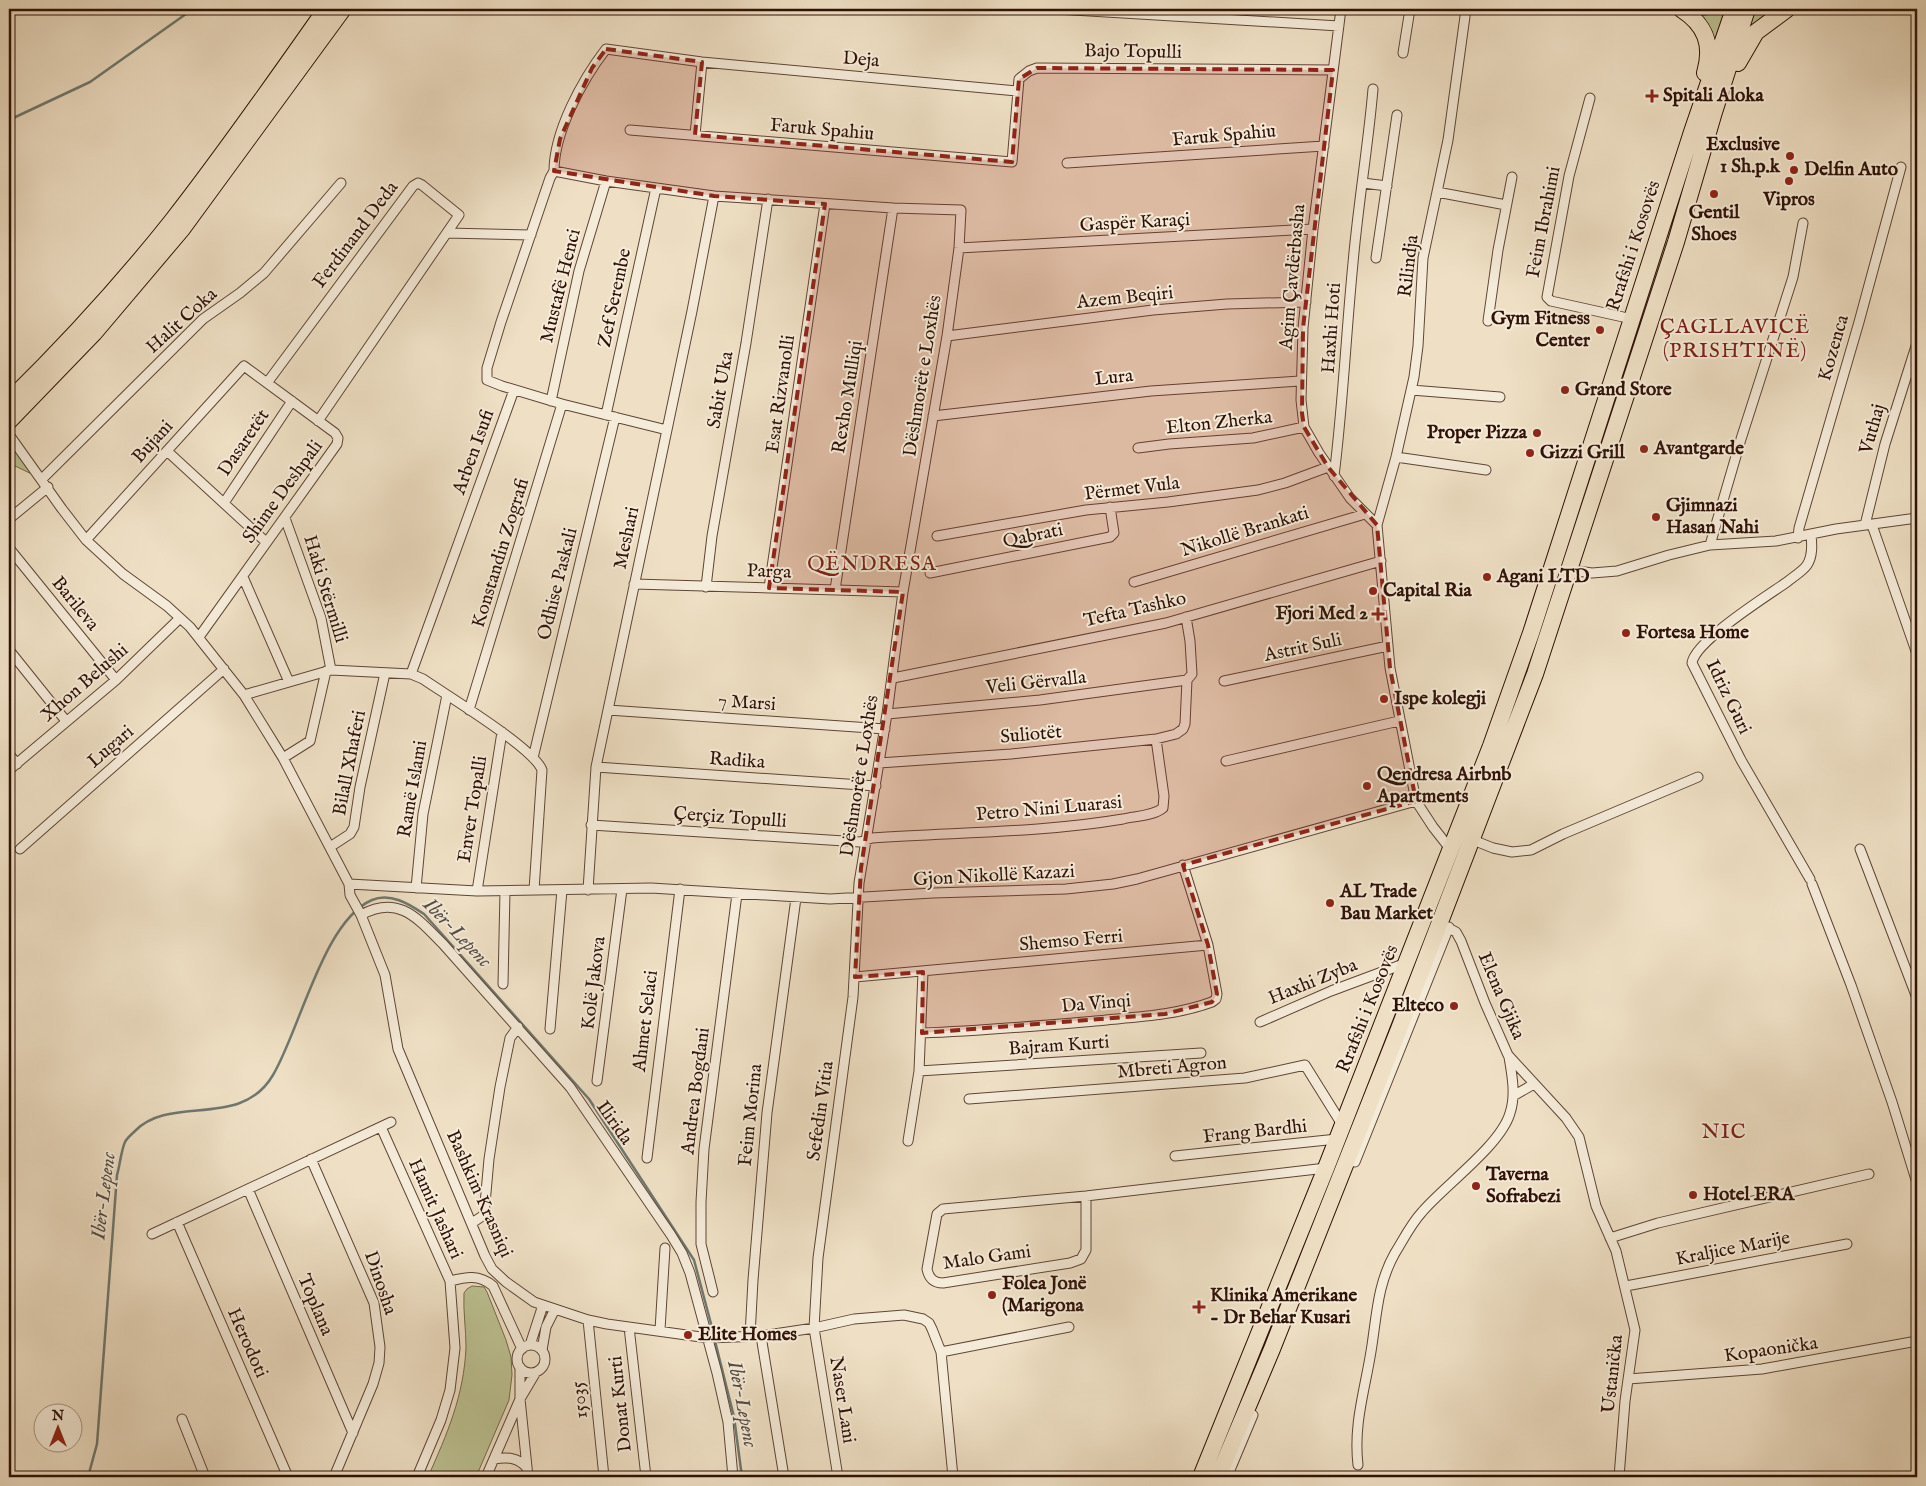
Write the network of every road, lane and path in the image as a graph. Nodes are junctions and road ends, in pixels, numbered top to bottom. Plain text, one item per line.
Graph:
1 (326, 9) edge
2 (343, 9) edge
3 (1058, 9) edge
4 (1341, 9) edge
5 (1410, 9) edge
6 (1466, 9) edge
7 (1681, 9) edge
8 (1734, 9) edge
9 (1748, 9) edge
10 (1787, 9) edge
11 (1339, 26) junction
12 (1403, 52) dead end
13 (702, 62) junction
14 (1333, 70) junction
15 (1373, 89) dead end
16 (1017, 91) junction
17 (1590, 98) dead end
18 (1397, 115) dead end
19 (630, 130) dead end
20 (1692, 132) junction
21 (695, 135) junction
22 (1706, 144) junction
23 (1324, 146) junction
24 (1012, 162) joint
25 (1067, 163) dead end
26 (1901, 167) dead end
27 (554, 171) junction
28 (1512, 177) dead end
29 (606, 181) junction
30 (341, 183) dead end
31 (1363, 183) junction
32 (1387, 186) junction
33 (656, 188) junction
34 (1437, 192) junction
35 (714, 196) junction
36 (768, 199) junction
37 (826, 204) junction
38 (1506, 205) junction
39 (893, 208) junction
40 (1803, 223) dead end
41 (1313, 230) junction
42 (447, 233) junction
43 (531, 235) junction
44 (959, 248) junction
45 (1376, 258) dead end
46 (1306, 302) junction
47 (1632, 319) junction
48 (1488, 321) dead end
49 (947, 336) junction
50 (1917, 342) edge
51 (244, 366) joint
52 (1300, 381) junction
53 (267, 383) junction
54 (514, 390) junction
55 (1411, 390) junction
56 (1500, 397) dead end
57 (9, 401) edge
58 (292, 401) junction
59 (551, 401) junction
60 (562, 404) junction
61 (611, 416) junction
62 (933, 416) junction
63 (318, 420) junction
64 (1304, 427) junction
65 (9, 428) edge
66 (667, 430) junction
67 (1138, 448) dead end
68 (167, 451) junction
69 (1396, 457) junction
70 (1328, 467) junction
71 (1486, 470) dead end
72 (1334, 476) junction
73 (42, 479) junction
74 (48, 487) junction
75 (224, 503) junction
76 (1110, 507) junction
77 (1365, 514) junction
78 (285, 518) junction
79 (1917, 518) edge
80 (9, 519) edge
81 (1377, 525) junction
82 (1868, 525) junction
83 (1811, 534) junction
84 (937, 536) dead end
85 (1798, 538) junction
86 (86, 540) junction
87 (266, 542) junction
88 (1710, 545) junction
89 (9, 548) edge
90 (1381, 561) junction
91 (1570, 570) junction
92 (930, 573) dead end
93 (243, 576) junction
94 (1134, 582) dead end
95 (634, 584) junction
96 (706, 586) junction
97 (769, 588) junction
98 (835, 590) junction
99 (903, 592) junction
100 (1186, 616) junction
101 (180, 618) junction
102 (199, 637) junction
103 (1388, 646) junction
104 (9, 650) edge
105 (1917, 654) edge
106 (224, 669) junction
107 (328, 671) junction
108 (385, 673) junction
109 (411, 674) junction
110 (893, 678) junction
111 (116, 680) junction
112 (1188, 680) junction
113 (1224, 681) dead end
114 (289, 682) junction
115 (244, 695) junction
116 (447, 696) junction
117 (469, 710) junction
118 (608, 710) junction
119 (887, 714) junction
120 (66, 721) junction
121 (1399, 722) junction
122 (885, 729) junction
123 (502, 732) junction
124 (1156, 739) junction
125 (9, 754) edge
126 (283, 758) junction
127 (533, 758) junction
128 (1226, 760) dead end
129 (879, 763) junction
130 (17, 764) junction
131 (596, 767) junction
132 (9, 770) edge
133 (1698, 777) dead end
134 (876, 786) junction
135 (1416, 801) junction
136 (592, 826) junction
137 (866, 840) junction
138 (1473, 840) junction
139 (330, 847) junction
140 (20, 849) dead end
141 (1860, 849) dead end
142 (1452, 850) junction
143 (1183, 865) junction
144 (349, 884) junction
145 (416, 888) junction
146 (622, 889) junction
147 (680, 889) junction
148 (534, 890) junction
149 (562, 890) junction
150 (588, 890) junction
151 (477, 891) junction
152 (505, 891) junction
153 (737, 894) junction
154 (796, 898) junction
155 (857, 899) junction
156 (361, 915) junction
157 (1444, 925) junction
158 (1208, 944) junction
159 (1408, 962) junction
160 (923, 972) junction
161 (855, 977) junction
162 (1914, 979) edge
163 (502, 984) dead end
164 (1917, 998) edge
165 (1260, 1022) dead end
166 (518, 1027) junction
167 (550, 1028) dead end
168 (922, 1033) junction
169 (1201, 1053) dead end
170 (1508, 1055) junction
171 (919, 1071) junction
172 (597, 1081) dead end
173 (1534, 1084) junction
174 (1513, 1096) junction
175 (969, 1098) dead end
176 (391, 1122) dead end
177 (381, 1127) junction
178 (1340, 1133) junction
179 (908, 1141) dead end
180 (1176, 1156) dead end
181 (647, 1158) dead end
182 (311, 1159) junction
183 (1326, 1168) junction
184 (1869, 1174) dead end
185 (1917, 1183) edge
186 (248, 1189) junction
187 (1086, 1196) junction
188 (1601, 1219) joint
189 (177, 1222) junction
190 (472, 1223) junction
191 (152, 1234) dead end
192 (1610, 1238) junction
193 (1847, 1244) dead end
194 (665, 1248) dead end
195 (450, 1281) junction
196 (1626, 1286) junction
197 (713, 1292) dead end
198 (543, 1305) junction
199 (555, 1309) junction
200 (588, 1320) junction
201 (629, 1327) junction
202 (1069, 1327) dead end
203 (814, 1328) junction
204 (660, 1330) junction
205 (750, 1336) junction
206 (761, 1336) junction
207 (708, 1338) junction
208 (1917, 1342) edge
209 (526, 1347) junction
210 (542, 1350) junction
211 (941, 1352) junction
212 (520, 1366) junction
213 (536, 1372) junction
214 (1628, 1379) junction
215 (520, 1399) junction
216 (182, 1418) dead end
217 (353, 1433) junction
218 (494, 1459) junction
219 (1358, 1465) dead end
220 (528, 1473) edge
221 (205, 1477) edge
222 (288, 1477) edge
223 (334, 1477) edge
224 (417, 1477) edge
225 (486, 1477) edge
226 (604, 1477) edge
227 (646, 1477) edge
228 (733, 1477) edge
229 (784, 1477) edge
230 (838, 1477) edge
231 (953, 1477) edge
232 (1201, 1477) edge
233 (1218, 1477) edge
234 (1227, 1477) edge
235 (1619, 1477) edge

1 - 57 highway
2 - 65 highway
3 - 11 street
4 - 11 street, Agim Çavdërbasha
5 - 12 street
6 - 34 street, Rilindja
7 - 20 highway
8 - 20 highway, Rrafshi i Kosovës
9 - 22 highway, Rrafshi i Kosovës
10 - 22 highway
11 - 14 street, Agim Çavdërbasha
13 - 16 street, Deja
13 - 21 street
13 - 27 street, Deja
14 - 16 street, Bajo Topulli
14 - 23 street, Agim Çavdërbasha
15 - 31 street, Haxhi Hoti
16 - 24 street, Bajo Topulli
17 - 47 street, Feim Ibrahimi
18 - 32 street
19 - 21 street, Faruk Spahiu
20 - 47 highway, Rrafshi i Kosovës
21 - 24 street, Faruk Spahiu
22 - 91 highway, Rrafshi i Kosovës
23 - 25 street, Faruk Spahiu
23 - 41 street, Agim Çavdërbasha
26 - 85 street, Kozenca
27 - 29 street, Dëshmorët e Loxhës
27 - 43 street
28 - 38 street
29 - 33 street, Dëshmorët e Loxhës
29 - 59 street, Mustafë Henci
30 - 73 street, Halit Coka
31 - 32 street
31 - 72 street, Haxhi Hoti
32 - 45 street
33 - 35 street, Dëshmorët e Loxhës
33 - 61 street, Zef Serembe
34 - 38 street
34 - 55 street, Rilindja
35 - 36 street, Dëshmorët e Loxhës
35 - 66 street, Meshari
36 - 37 street, Dëshmorët e Loxhës
36 - 96 street, Sabit Uka
37 - 39 street, Dëshmorët e Loxhës
37 - 97 street, Esat Rizvanolli
38 - 48 street
39 - 44 street, Dëshmorët e Loxhës
39 - 98 street, Rexho Mulliqi
40 - 88 street
41 - 44 street, Gaspër Karaçi
41 - 46 street, Agim Çavdërbasha
42 - 43 street
42 - 53 street, Ferdinand Deda
42 - 63 street, Ferdinand Deda
43 - 54 street
44 - 49 street, Dëshmorët e Loxhës
46 - 49 street, Azem Beqiri
46 - 52 street, Agim Çavdërbasha
47 - 142 highway, Rrafshi i Kosovës
49 - 62 street, Dëshmorët e Loxhës
50 - 82 street, Vuthaj
51 - 53 street, Shime Deshpali
51 - 68 street, Bujani
52 - 62 street, Lura
52 - 64 street, Agim Çavdërbasha
53 - 58 street, Shime Deshpali
54 - 59 street, Arben Isufi
54 - 109 street, Arben Isufi
55 - 56 street
55 - 69 street, Rilindja
58 - 63 street, Shime Deshpali
58 - 75 street, Dasaretët
59 - 60 street, Arben Isufi
60 - 61 street, Arben Isufi
60 - 117 street, Konstandin Zografi
61 - 66 street, Arben Isufi
61 - 127 street, Odhise Paskali
62 - 99 street, Dëshmorët e Loxhës
63 - 78 street, Shime Deshpali
64 - 67 street, Elton Zherka
64 - 70 street, Agim Çavdërbasha
65 - 73 street
66 - 95 street, Meshari
68 - 75 street
68 - 86 street, Bujani
69 - 71 street
69 - 81 street, Rilindja
70 - 72 street, Agim Çavdërbasha
70 - 76 street, Përmet Vula
72 - 77 street, Agim Çavdërbasha
73 - 74 street
74 - 80 street
74 - 86 street
75 - 87 street
76 - 84 street, Përmet Vula
76 - 92 street, Qabrati
77 - 81 street, Agim Çavdërbasha
77 - 94 street, Nikollë Brankati
78 - 87 street, Shime Deshpali
78 - 107 street, Haki Stërmilli
79 - 82 street
81 - 90 street
82 - 83 street
82 - 105 street
83 - 85 street
83 - 185 street, Idriz Guri
85 - 88 street
86 - 101 street
87 - 93 street, Shime Deshpali
88 - 91 street
89 - 111 street, Barileva
90 - 100 street, Tefta Tashko
90 - 103 street
91 - 138 highway, Rrafshi i Kosovës
93 - 102 street, Shime Deshpali
93 - 114 street
95 - 96 street, Parga
95 - 118 street, Meshari
96 - 97 street, Parga
97 - 98 street, Parga
98 - 99 street, Parga
99 - 110 street, Dëshmorët e Loxhës
100 - 110 street, Tefta Tashko
100 - 112 street
101 - 102 street
101 - 111 street, Xhon Belushi
102 - 106 street
103 - 113 street, Astrit Suli
103 - 121 street
104 - 120 street
106 - 115 street
106 - 140 street, Lugari
107 - 108 street
107 - 114 street
107 - 126 street
108 - 109 street
108 - 139 street, Bilall Xhaferi
109 - 116 street
110 - 119 street, Dëshmorët e Loxhës
111 - 120 street, Xhon Belushi
112 - 119 street, Veli Gërvalla
112 - 124 street, Suliotët
114 - 115 street
115 - 126 street
116 - 117 street
116 - 145 street, Ramë Islami
117 - 123 street
118 - 122 street, 7 Marsi
118 - 131 street, Meshari
119 - 122 street, Dëshmorët e Loxhës
120 - 130 street, Xhon Belushi
121 - 128 street
121 - 135 street
122 - 129 street, Dëshmorët e Loxhës
123 - 127 street
123 - 151 street, Enver Topalli
124 - 129 street, Suliotët
124 - 137 street, Petro Nini Luarasi
125 - 130 street
126 - 139 street
127 - 148 street
129 - 134 street, Dëshmorët e Loxhës
130 - 132 street, Xhon Belushi
131 - 134 street, Radika
131 - 136 street, Meshari
133 - 138 street
134 - 137 street, Dëshmorët e Loxhës
135 - 142 street
135 - 143 street, Gjon Nikollë Kazazi
136 - 137 street, Çerçiz Topulli
136 - 150 street, Meshari
137 - 155 street, Dëshmorët e Loxhës
138 - 157 highway, Rrafshi i Kosovës
139 - 144 street
141 - 162 street
142 - 159 highway, Rrafshi i Kosovës
143 - 155 street, Gjon Nikollë Kazazi
143 - 158 street
144 - 145 street, Gjon Nikollë Kazazi
144 - 156 street
145 - 151 street, Gjon Nikollë Kazazi
146 - 147 street, Gjon Nikollë Kazazi
146 - 150 street, Gjon Nikollë Kazazi
146 - 172 street, Kolë Jakova
147 - 153 street, Gjon Nikollë Kazazi
147 - 181 street, Ahmet Selaci
148 - 149 street, Gjon Nikollë Kazazi
148 - 152 street, Gjon Nikollë Kazazi
149 - 150 street, Gjon Nikollë Kazazi
149 - 167 street
151 - 152 street, Gjon Nikollë Kazazi
152 - 163 street
153 - 154 street, Gjon Nikollë Kazazi
153 - 197 street, Andrea Bogdani
154 - 155 street, Gjon Nikollë Kazazi
154 - 205 street, Feim Morina
155 - 161 street, Sefedin Vitia
156 - 166 street, Ilirida
156 - 190 street, Bashkim Krasniqi
157 - 170 street, Elena Gjika
157 - 233 highway, Rrafshi i Kosovës
157 - 234 street, Rrafshi i Kosovës
158 - 160 street, Shemso Ferri
158 - 168 street, Da Vinqi
159 - 165 street, Haxhi Zyba
159 - 178 highway, Rrafshi i Kosovës
160 - 161 street, Shemso Ferri
160 - 168 street
161 - 203 street, Sefedin Vitia
162 - 164 street
166 - 190 street
166 - 207 street, Ilirida
168 - 171 street
169 - 171 street, Bajram Kurti
170 - 173 street, Elena Gjika
170 - 174 street
171 - 179 street
173 - 174 street
173 - 188 street, Elena Gjika
174 - 219 street
175 - 178 street, Mbreti Agron
176 - 177 street
177 - 182 street
177 - 195 street, Hamit Jashari
178 - 180 street, Frang Bardhi
178 - 183 highway, Rrafshi i Kosovës
182 - 186 street
182 - 217 street, Dinosha
183 - 187 street, Malo Gami
183 - 232 highway, Rrafshi i Kosovës
184 - 192 street
186 - 189 street
186 - 217 street, Toplana
187 - 187 street, Malo Gami
188 - 192 street, Ustanička
189 - 191 street
189 - 222 street, Herodoti
190 - 198 street, Bashkim Krasniqi
192 - 196 street, Ustanička
193 - 196 street, Kraljice Marije
194 - 204 street
195 - 209 street, Hamit Jashari
195 - 224 street
196 - 214 street, Ustanička
198 - 199 street, Bashkim Krasniqi
198 - 209 street
199 - 200 street, Bashkim Krasniqi
199 - 210 street
200 - 201 street, Bashkim Krasniqi
200 - 226 street, 15035
201 - 204 street, Bashkim Krasniqi
201 - 227 street, Donat Kurti
202 - 211 street
203 - 206 street, Bashkim Krasniqi
203 - 211 street, Bashkim Krasniqi
203 - 230 street, Naser Lani
204 - 207 street, Bashkim Krasniqi
205 - 206 street, Bashkim Krasniqi
205 - 207 street, Bashkim Krasniqi
206 - 229 street
207 - 228 street, Ilirida
208 - 214 street, Kopaonička
209 - 210 street
209 - 212 street
210 - 213 street
211 - 231 street, Bashkim Krasniqi
212 - 213 street
212 - 215 street
213 - 215 street
214 - 235 street, Ustanička
215 - 218 street
215 - 220 street
216 - 221 street
217 - 223 street, Dinosha
218 - 220 street
218 - 225 street

